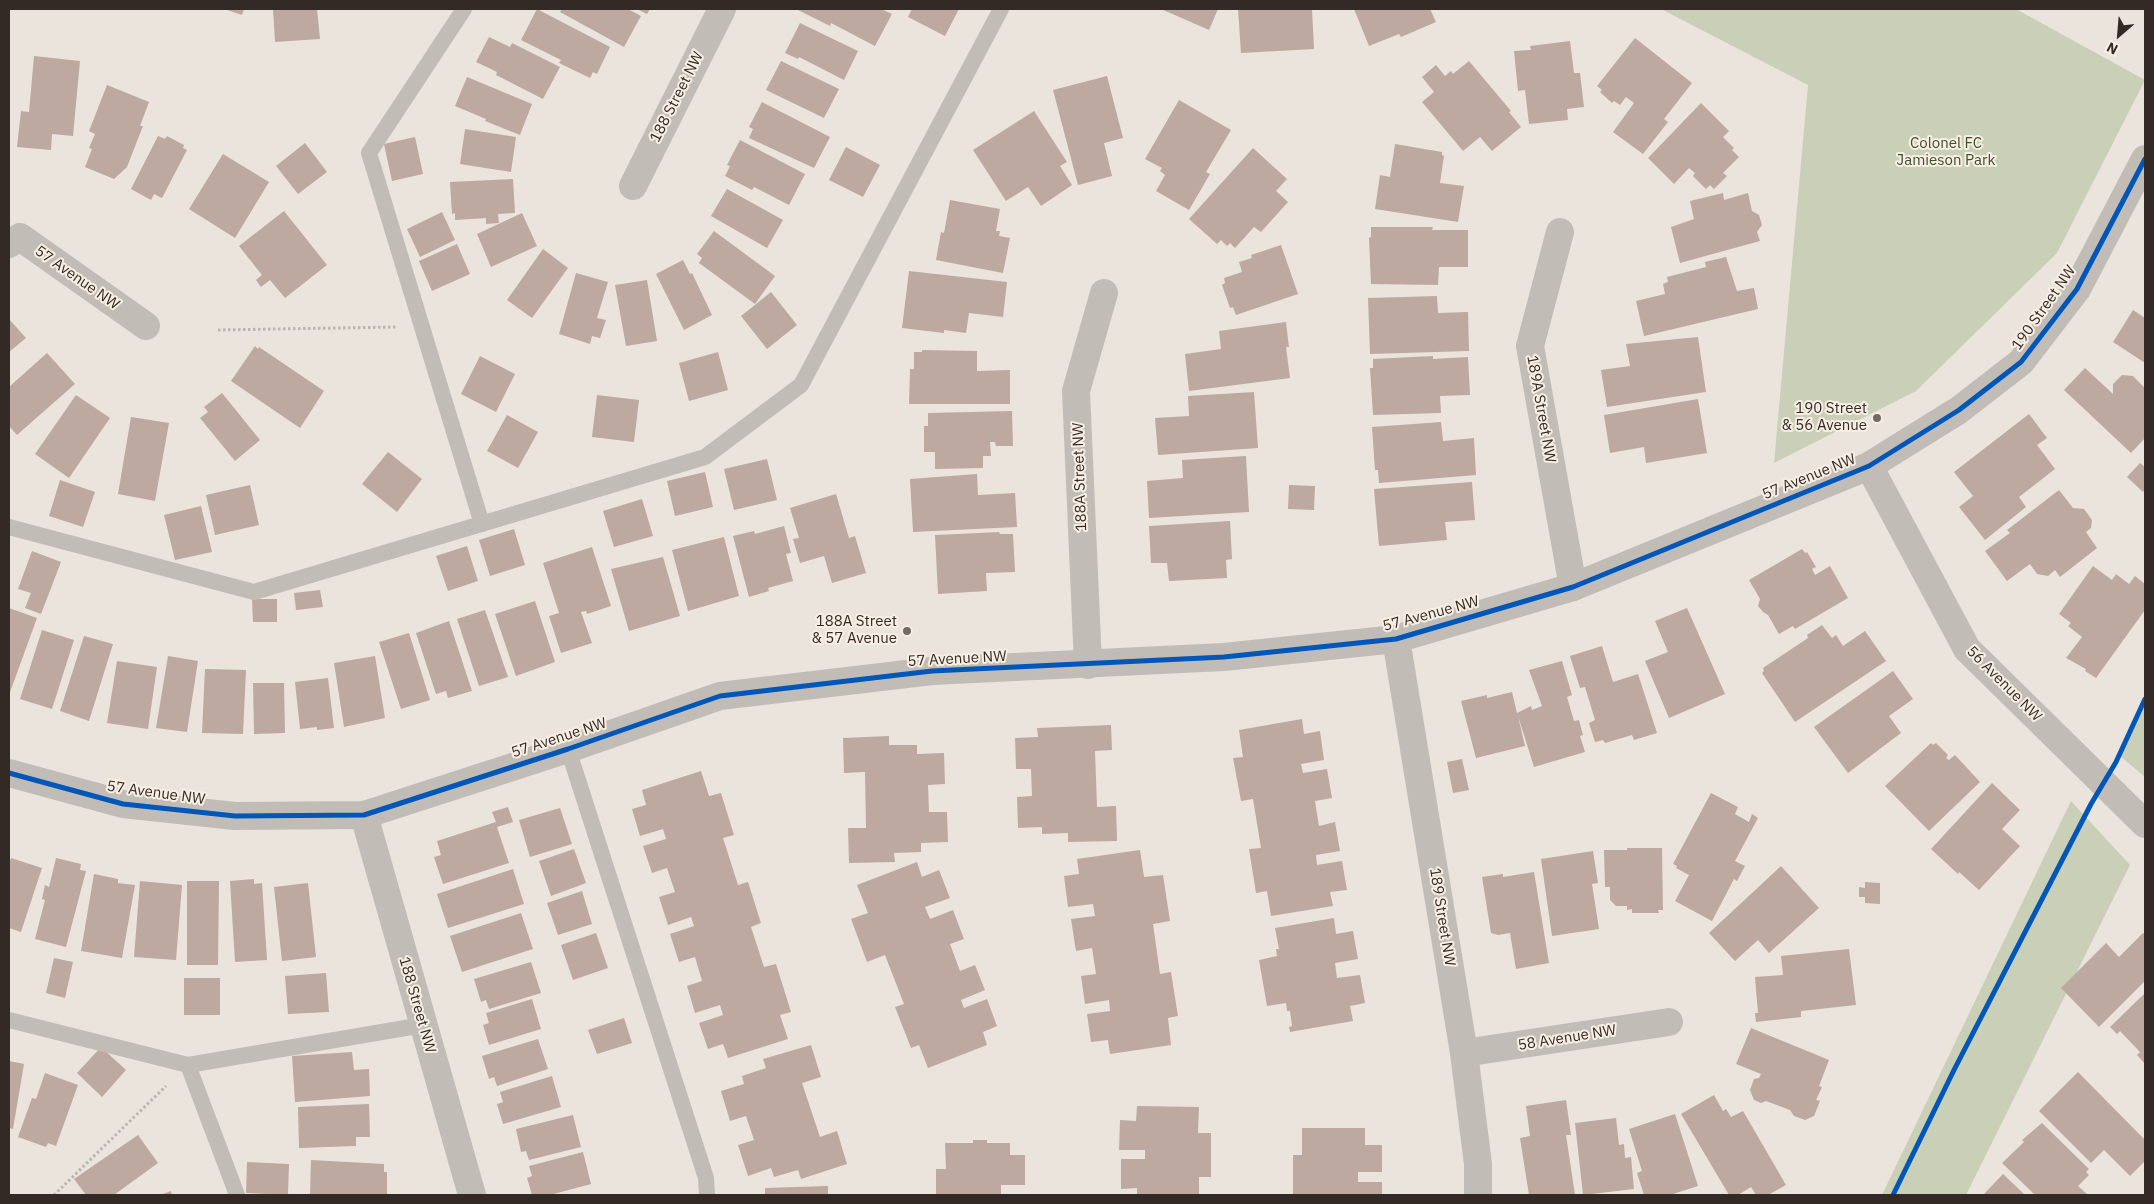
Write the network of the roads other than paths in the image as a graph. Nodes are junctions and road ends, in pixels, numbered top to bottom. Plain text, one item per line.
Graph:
1 (464, 9) edge
2 (722, 9) edge
3 (1001, 9) edge
4 (2145, 160) edge
5 (632, 186) dead end
6 (1560, 232) dead end
7 (9, 244) edge
8 (1104, 293) dead end
9 (146, 326) dead end
10 (1869, 466) junction
11 (482, 524) junction
12 (9, 527) edge
13 (1573, 587) junction
14 (1396, 640) junction
15 (1088, 665) junction
16 (568, 748) junction
17 (9, 772) edge
18 (364, 815) junction
19 (2145, 824) edge
20 (9, 1020) edge
21 (1669, 1022) dead end
22 (423, 1025) junction
23 (1464, 1053) junction
24 (188, 1065) junction
25 (237, 1195) edge
26 (472, 1195) edge
27 (707, 1195) edge
28 (1478, 1195) edge

1 - 11 lane
2 - 5 street, 188 Street NW
3 - 11 lane
4 - 10 street, 190 Street NW
6 - 13 street, 189A Street NW
7 - 9 street, 57 Avenue NW
8 - 15 street, 188A Street NW
10 - 13 street, 57 Avenue NW
10 - 19 street, 56 Avenue NW
11 - 12 lane
13 - 14 street, 57 Avenue NW
14 - 15 street, 57 Avenue NW
14 - 23 street, 189 Street NW
15 - 16 street, 57 Avenue NW
16 - 18 street, 57 Avenue NW
16 - 27 lane
17 - 18 street, 57 Avenue NW
18 - 22 street, 188 Street NW
20 - 24 lane
21 - 23 street, 58 Avenue NW
22 - 24 lane
22 - 26 street, 188 Street NW
23 - 28 street, 189 Street NW
24 - 25 lane

